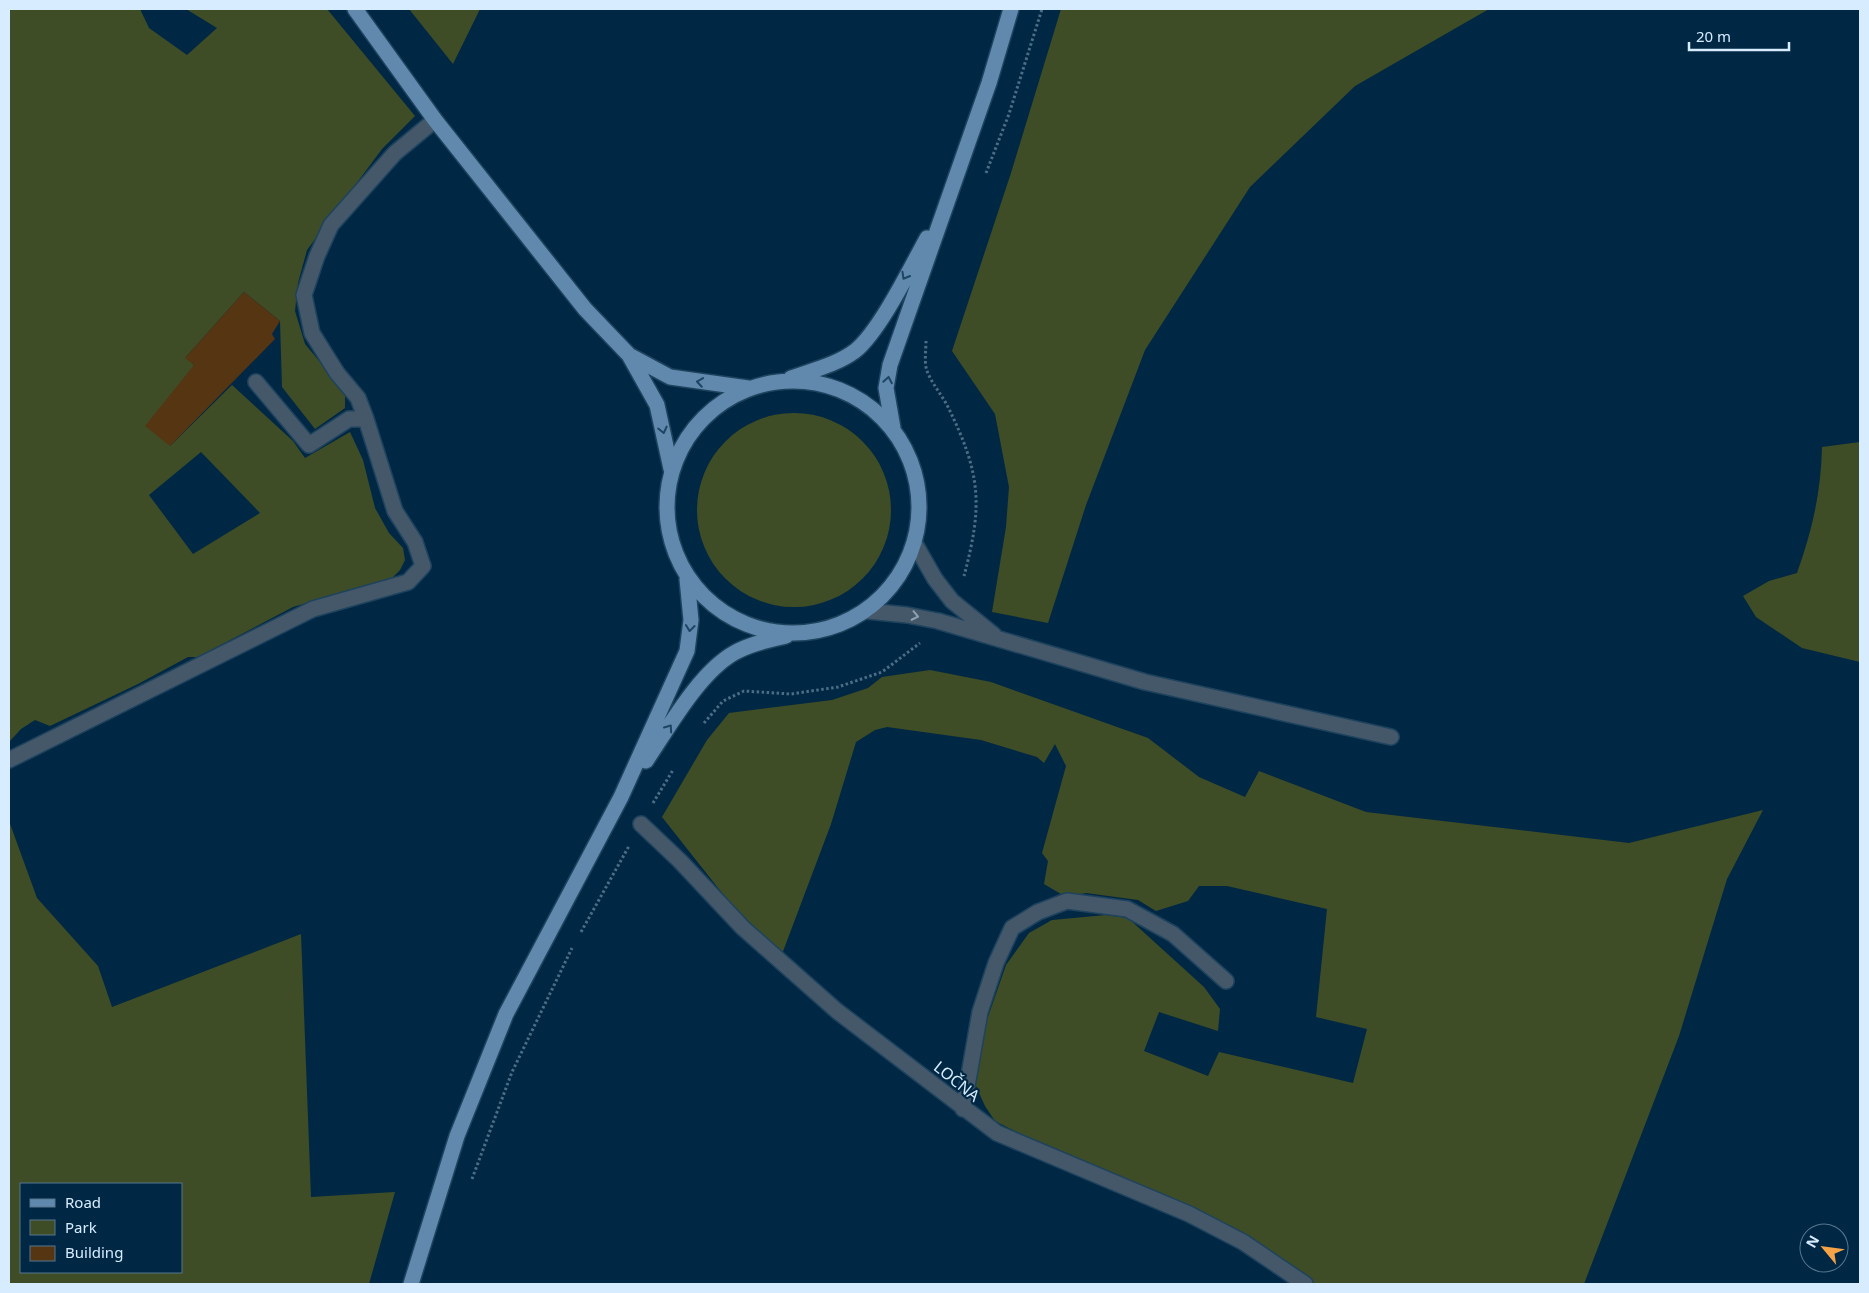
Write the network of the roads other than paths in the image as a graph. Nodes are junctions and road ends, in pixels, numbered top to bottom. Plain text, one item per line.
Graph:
1 (355, 9) edge
2 (1011, 9) edge
3 (435, 120) junction
4 (947, 204) junction
5 (629, 354) junction
6 (787, 380) junction
7 (256, 382) dead end
8 (748, 388) junction
9 (366, 419) junction
10 (893, 428) junction
11 (671, 469) junction
12 (915, 544) junction
13 (687, 579) junction
14 (867, 611) junction
15 (792, 635) junction
16 (999, 639) junction
17 (1391, 738) dead end
18 (9, 760) edge
19 (621, 797) junction
20 (641, 824) road end
21 (1226, 981) dead end
22 (964, 1109) junction
23 (411, 1284) edge
24 (1305, 1284) edge

1 - 3 main road
2 - 4 main road
3 - 5 main road
3 - 9 street
4 -> 6 main road
10 -> 4 main road
8 -> 5 main road
5 -> 11 main road
6 - 8 main road
6 - 10 main road
7 - 9 street
8 - 11 main road
9 - 18 street
10 - 12 main road
11 - 13 main road
12 - 14 main road
12 - 16 street
13 - 15 main road
13 -> 19 main road
14 - 15 main road
14 -> 16 street
19 -> 15 main road
16 - 17 street
19 - 23 main road
20 - 22 street, LOČNA
21 - 22 street
22 - 24 street, LOČNA

